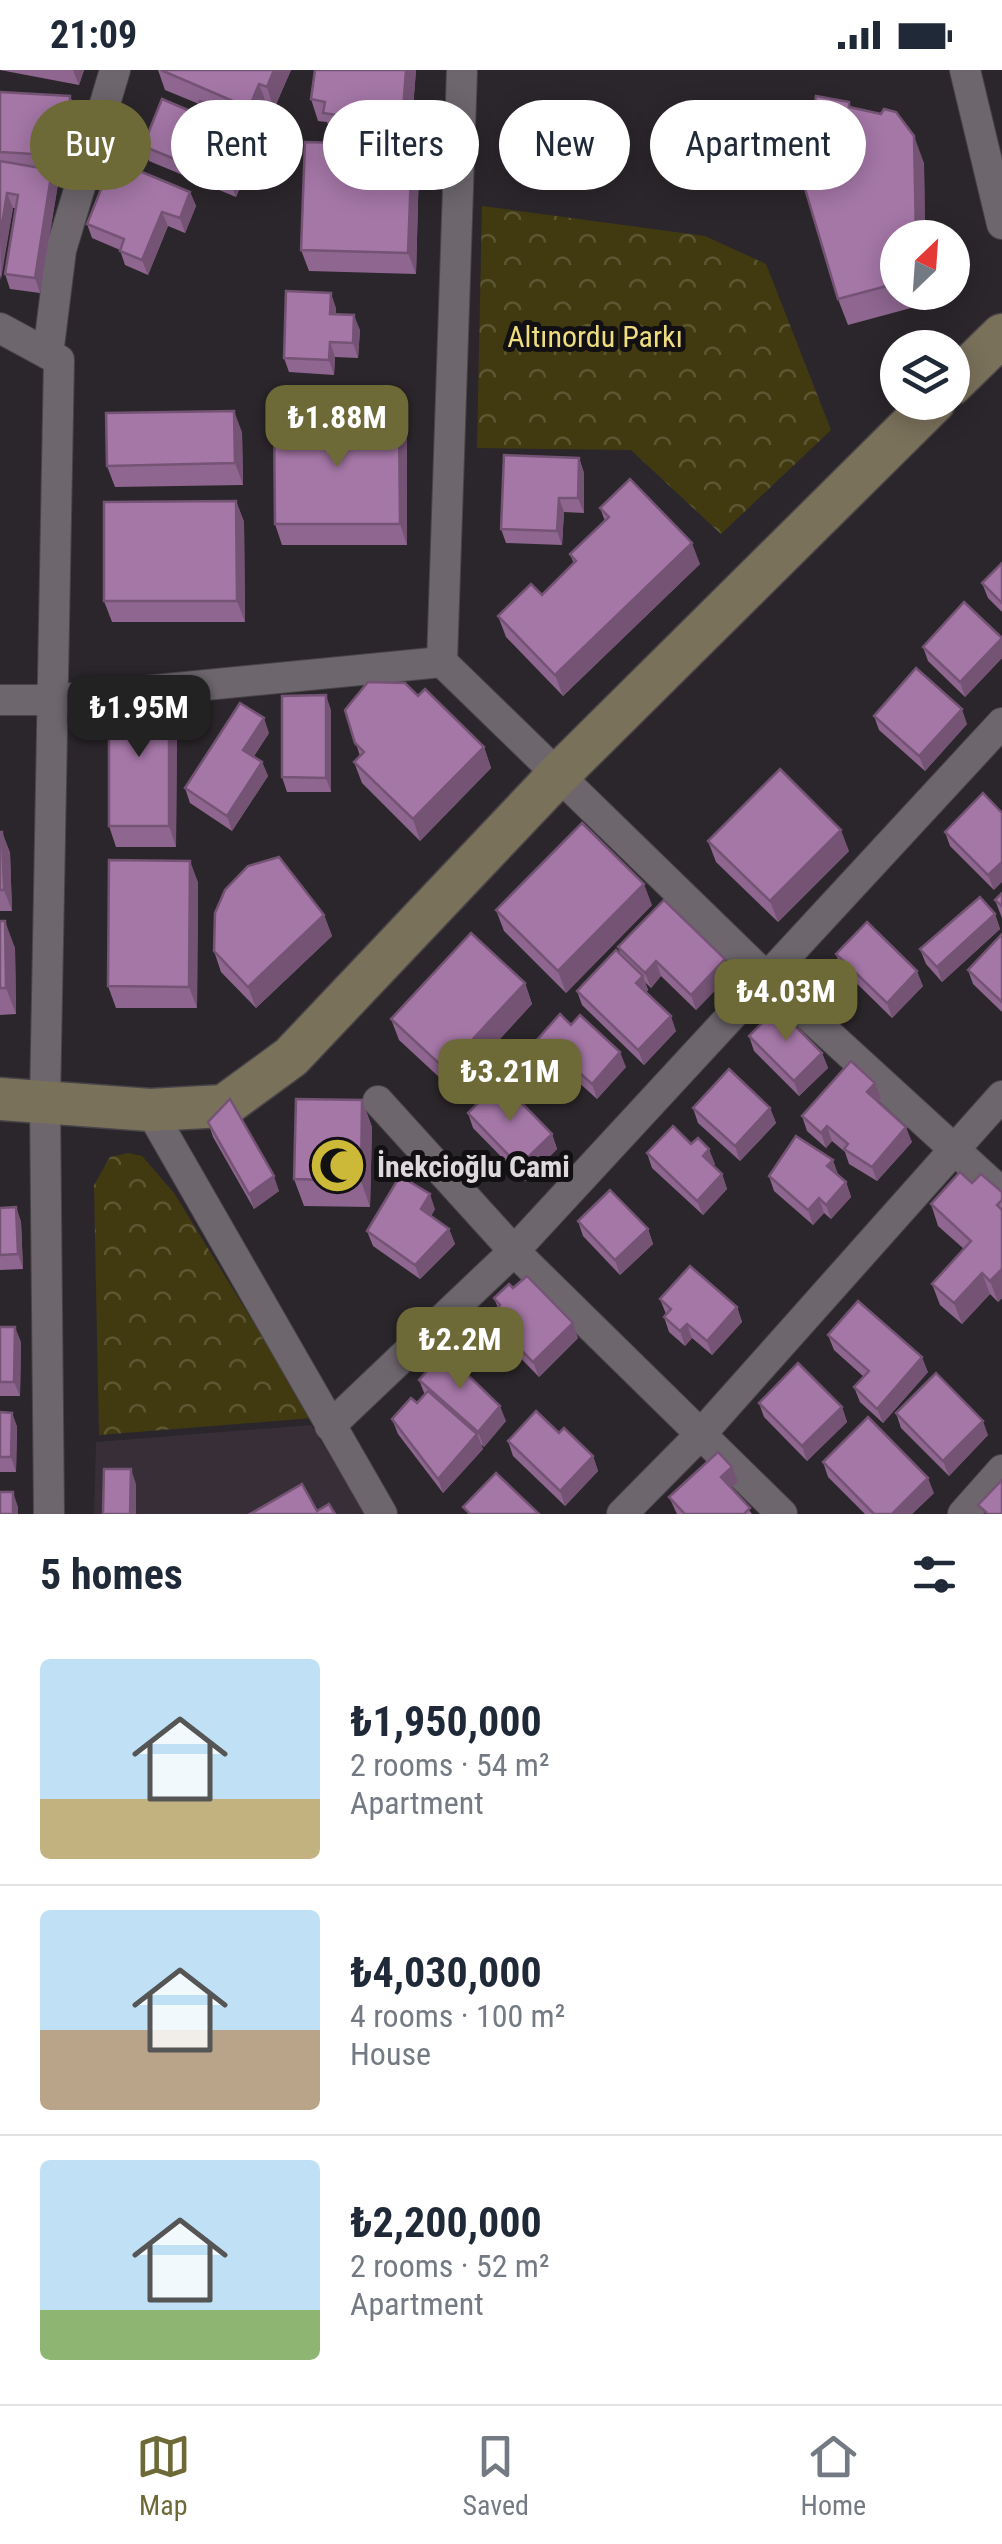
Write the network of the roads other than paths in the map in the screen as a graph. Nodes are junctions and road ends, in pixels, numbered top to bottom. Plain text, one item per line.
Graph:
1 (115, 70) edge
2 (462, 70) edge
3 (965, 70) edge
4 (1002, 224) edge
5 (0, 328) edge
6 (1002, 335) edge
7 (48, 354) junction
8 (970, 366) edge
9 (916, 420) edge
10 (442, 662) junction
11 (0, 700) edge
12 (53, 700) junction
13 (1002, 723) edge
14 (558, 775) junction
15 (766, 977) junction
16 (1002, 1096) edge
17 (0, 1099) edge
18 (378, 1101) dead end
19 (45, 1102) junction
20 (150, 1110) junction
21 (953, 1152) junction
22 (1002, 1194) edge
23 (514, 1252) junction
24 (330, 1426) junction
25 (701, 1434) junction
26 (1002, 1470) edge
27 (50, 1514) edge
28 (382, 1514) edge
29 (622, 1514) edge
30 (782, 1514) edge
31 (963, 1514) edge

1 - 7 street
2 - 10 street
3 - 4 street
5 - 7 street
6 - 8 street
7 - 12 street
9 - 14 street
10 - 12 street
10 - 14 street
11 - 12 street
12 - 19 street
13 - 15 street
14 - 15 street
14 - 20 street
15 - 21 street
15 - 23 street
16 - 21 street
17 - 19 street
18 - 23 street
19 - 20 street
19 - 27 street
20 - 24 street
21 - 22 street
21 - 25 street
23 - 24 street
23 - 25 street
24 - 28 street
25 - 29 street
25 - 30 street
26 - 31 street

